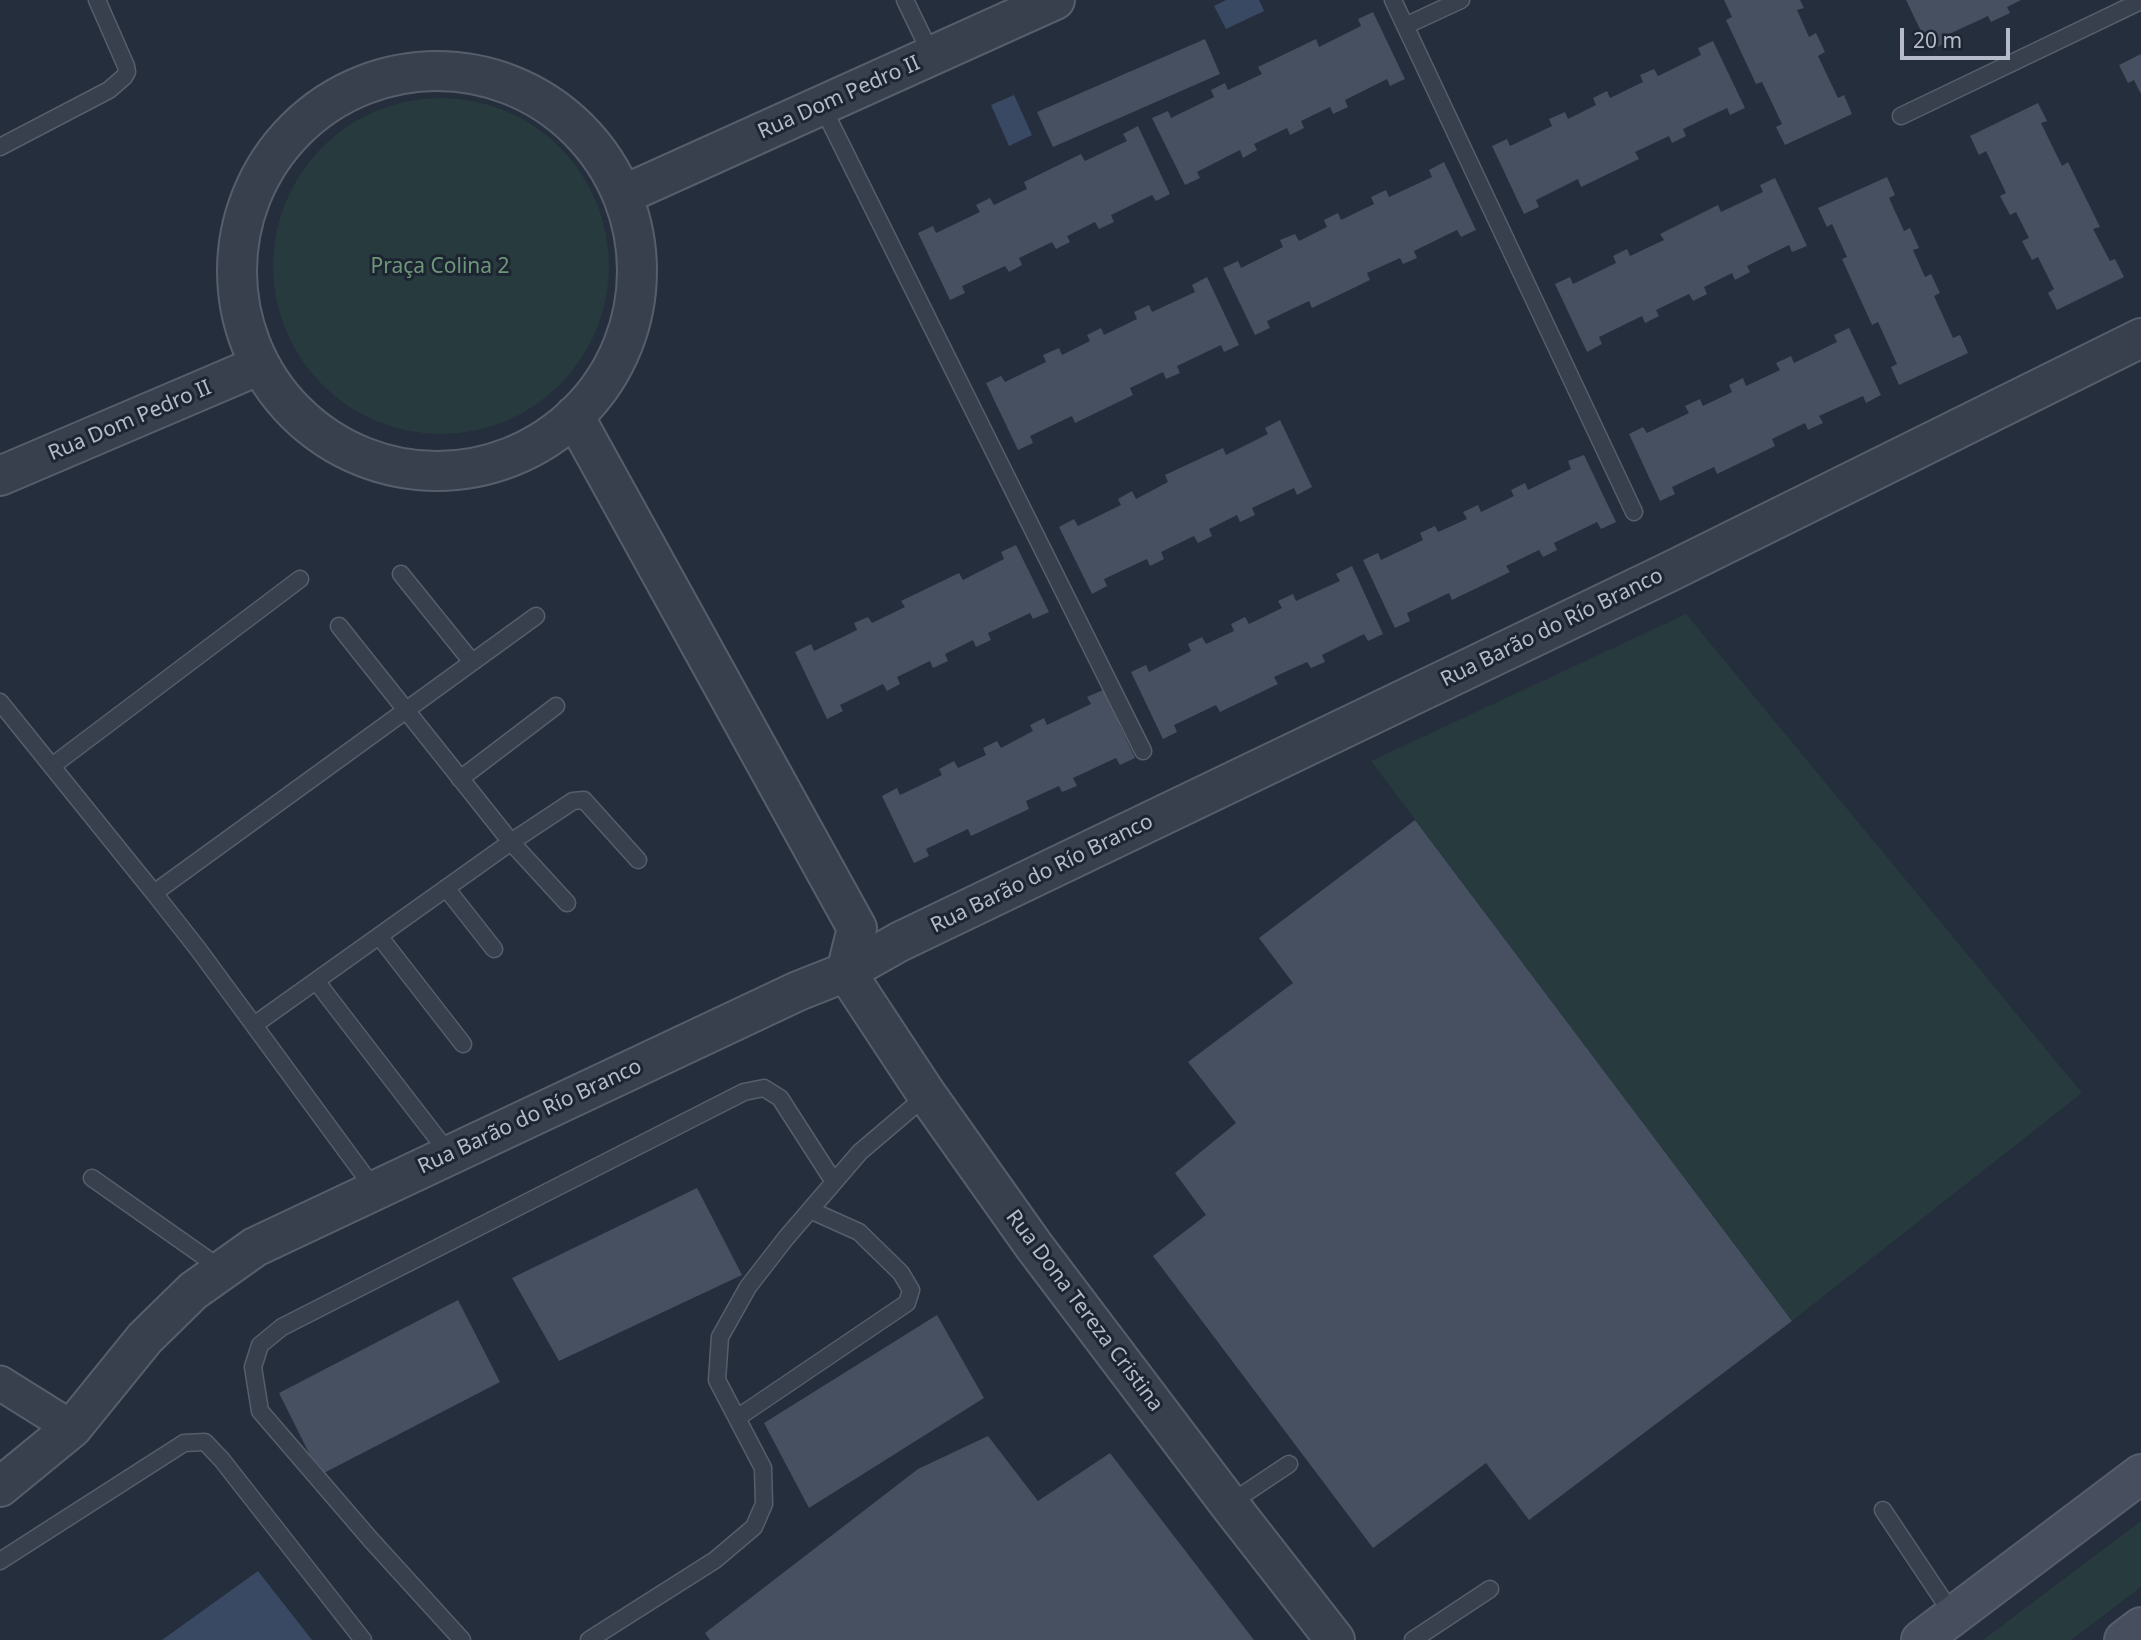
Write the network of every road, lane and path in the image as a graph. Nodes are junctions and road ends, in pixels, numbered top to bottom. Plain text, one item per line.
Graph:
1 (97, 0) edge
2 (905, 0) edge
3 (1055, 0) edge
4 (1393, 0) edge
5 (1461, 0) edge
6 (2141, 1) edge
7 (1405, 26) junction
8 (932, 56) junction
9 (822, 106) junction
10 (1901, 116) dead end
11 (0, 148) edge
12 (623, 195) junction
13 (2141, 338) edge
14 (260, 365) junction
15 (574, 416) junction
16 (0, 476) edge
17 (1634, 512) dead end
18 (401, 574) dead end
19 (300, 579) dead end
20 (536, 616) dead end
21 (339, 626) dead end
22 (472, 662) junction
23 (0, 702) edge
24 (556, 705) dead end
25 (406, 710) junction
26 (1143, 751) dead end
27 (52, 766) junction
28 (460, 779) junction
29 (511, 842) junction
30 (638, 860) dead end
31 (446, 888) junction
32 (154, 893) junction
33 (567, 903) dead end
34 (379, 936) junction
35 (494, 949) dead end
36 (846, 972) junction
37 (316, 981) junction
38 (254, 1025) junction
39 (463, 1044) dead end
40 (927, 1095) junction
41 (450, 1155) junction
42 (92, 1178) dead end
43 (834, 1182) junction
44 (375, 1191) junction
45 (810, 1210) junction
46 (223, 1270) junction
47 (0, 1383) edge
48 (737, 1418) junction
49 (72, 1428) junction
50 (1289, 1464) dead end
51 (2141, 1474) edge
52 (0, 1487) edge
53 (1229, 1504) junction
54 (1883, 1510) dead end
55 (0, 1561) edge
56 (1490, 1589) dead end
57 (1953, 1615) junction
58 (2141, 1627) edge
59 (363, 1640) edge
60 (462, 1640) edge
61 (589, 1640) edge
62 (1335, 1640) edge
63 (1413, 1640) edge
64 (1920, 1640) edge
65 (2124, 1640) edge

1 - 11 lane
2 - 8 lane
3 - 8 street, Rua Dom Pedro II
4 - 7 lane
5 - 7 lane
6 - 10 lane
7 - 17 lane
8 - 9 street, Rua Dom Pedro II
9 - 12 street, Rua Dom Pedro II
9 - 26 lane
12 - 14 street
12 - 15 street
13 - 36 street, Rua Barão do Río Branco
14 - 15 street
14 - 16 street, Rua Dom Pedro II
15 - 36 street
18 - 22 lane
19 - 27 lane
20 - 22 lane
21 - 25 lane
22 - 25 lane
23 - 27 lane
24 - 28 lane
25 - 28 lane
25 - 32 lane
27 - 32 lane
28 - 29 lane
29 - 30 lane
29 - 31 lane
29 - 33 lane
31 - 34 lane
31 - 35 lane
32 - 38 lane
34 - 37 lane
34 - 39 lane
36 - 40 street, Rua Dona Tereza Cristina
36 - 41 street, Rua Barão do Río Branco
37 - 38 lane
37 - 41 lane
38 - 44 lane
40 - 43 lane
40 - 53 street, Rua Dona Tereza Cristina
41 - 44 street, Rua Barão do Río Branco
42 - 46 lane
43 - 45 lane
43 - 60 lane
44 - 46 street, Rua Barão do Río Branco
45 - 48 lane
45 - 48 lane
46 - 49 street, Rua Barão do Río Branco
47 - 49 street
48 - 61 lane
49 - 52 street, Rua Barão do Río Branco
50 - 53 lane
51 - 57 main road
53 - 62 street, Rua Dona Tereza Cristina
54 - 57 lane
55 - 59 lane
56 - 63 lane
57 - 64 main road
58 - 65 main road

